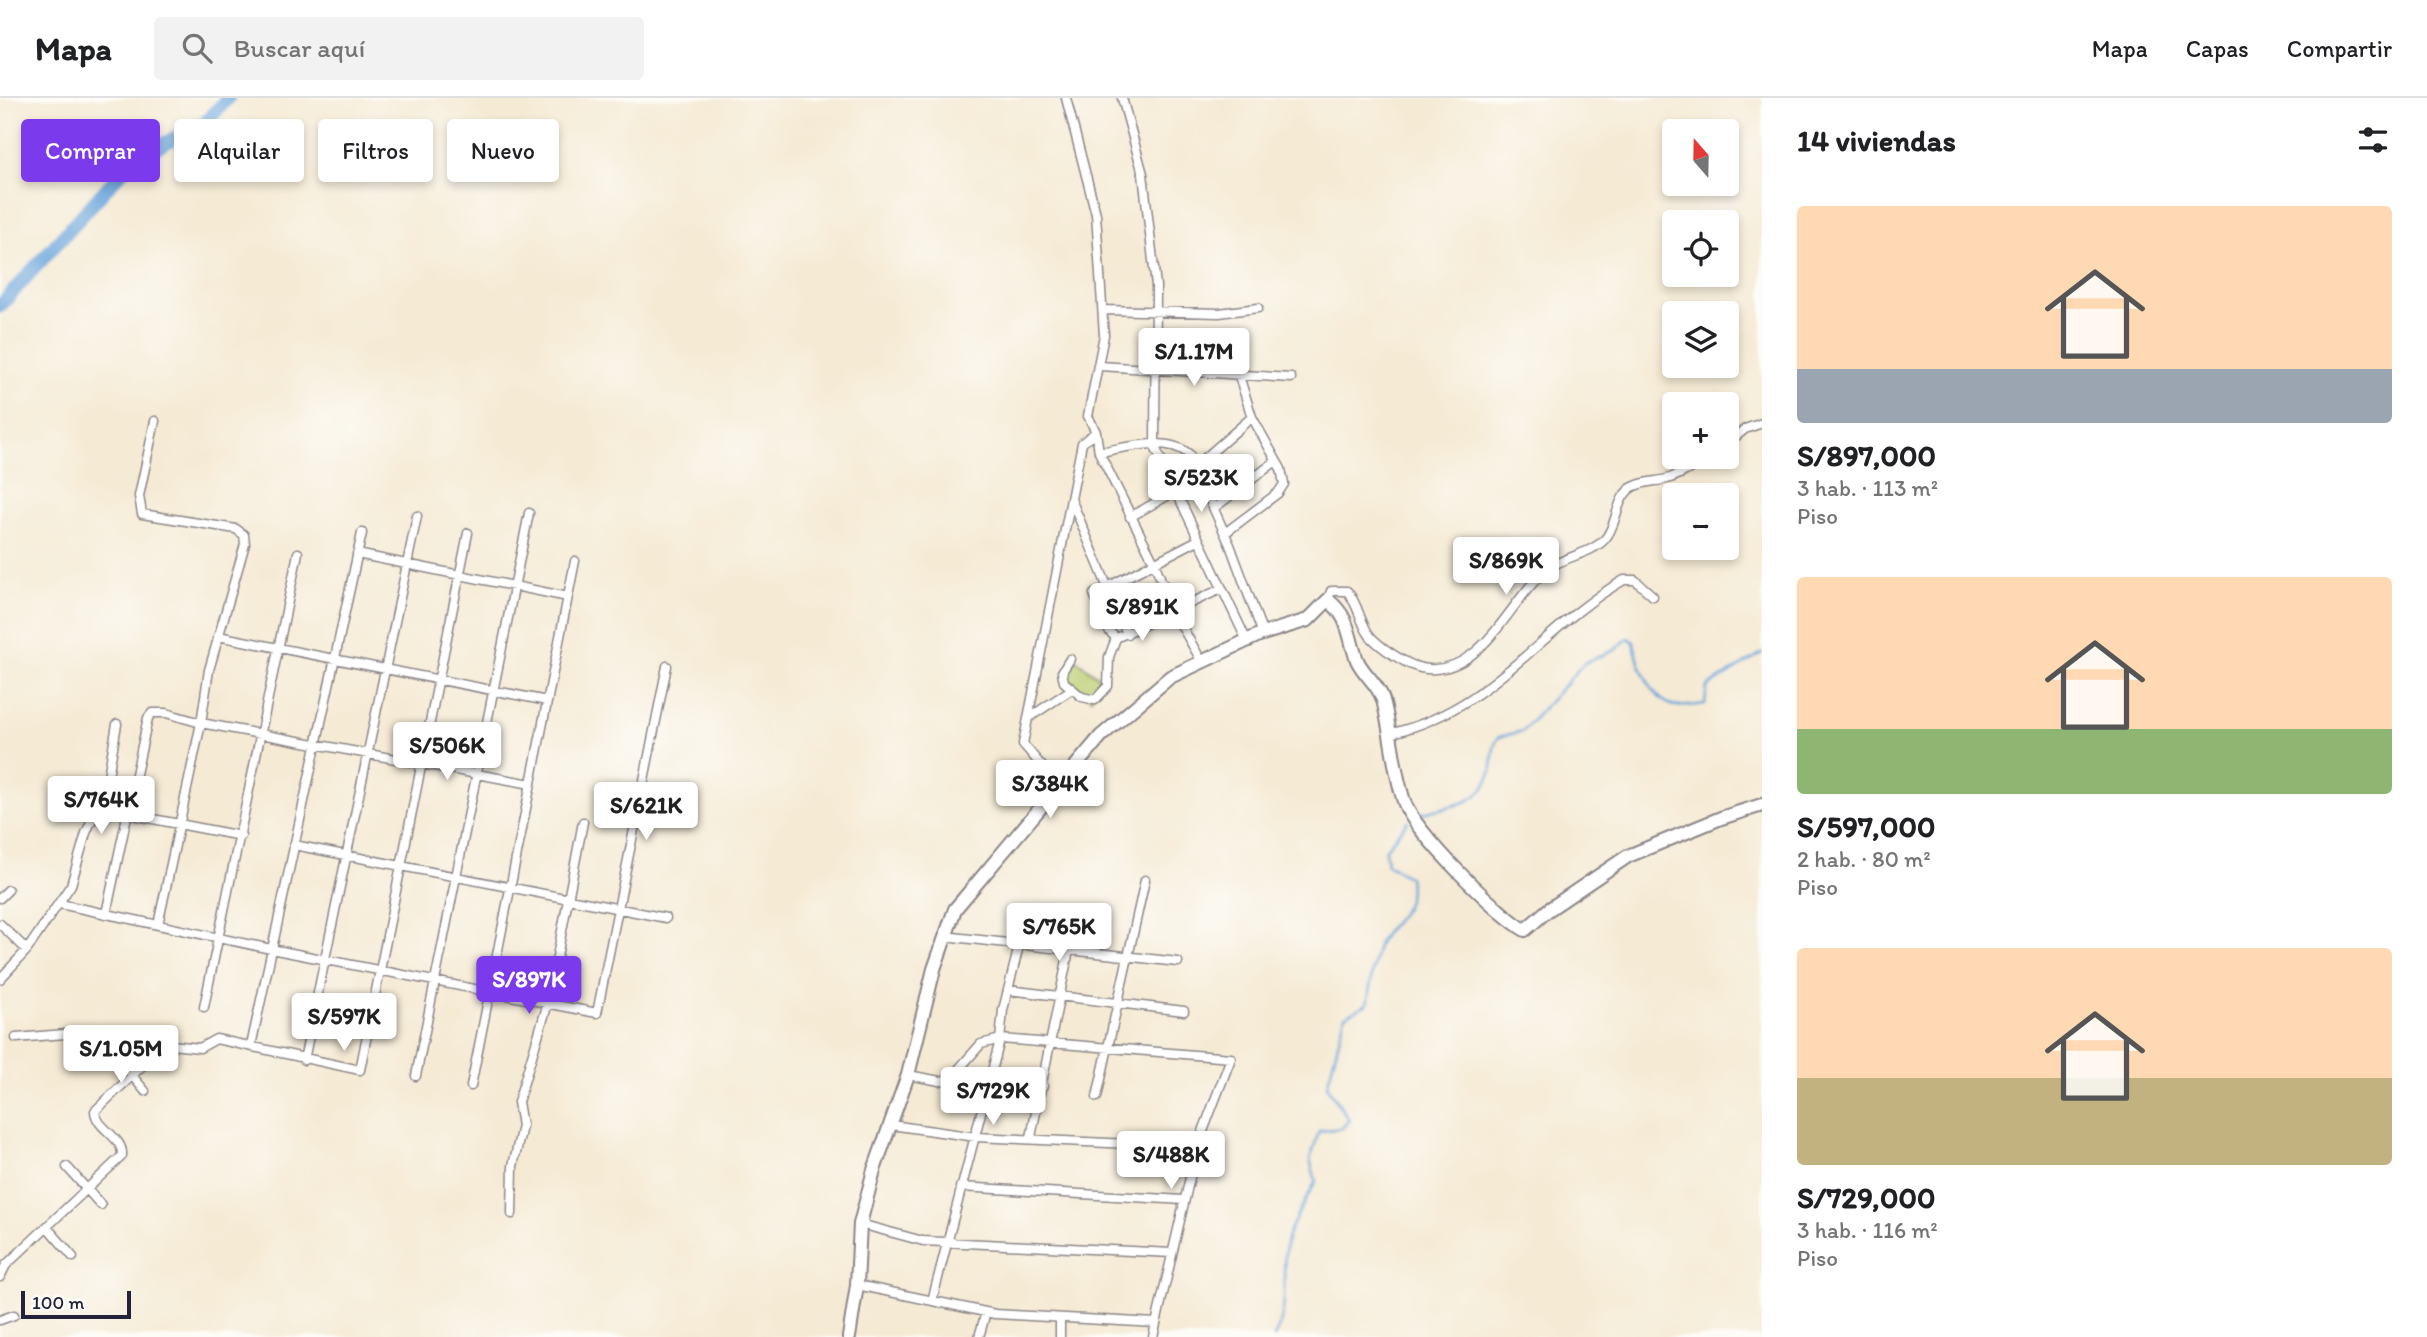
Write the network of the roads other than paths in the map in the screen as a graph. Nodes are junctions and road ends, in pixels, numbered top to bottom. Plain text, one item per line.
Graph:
1 (1066, 98) edge
2 (1122, 98) edge
3 (1258, 308) dead end
4 (1103, 310) junction
5 (1157, 312) junction
6 (1100, 366) junction
7 (1155, 371) junction
8 (1239, 376) junction
9 (1292, 378) dead end
10 (1252, 417) junction
11 (155, 421) dead end
12 (1762, 423) edge
13 (1096, 432) junction
14 (1739, 434) edge
15 (1155, 445) junction
16 (1099, 452) junction
17 (1276, 461) junction
18 (1197, 469) junction
19 (1689, 469) edge
20 (1174, 492) junction
21 (1071, 499) junction
22 (1214, 508) junction
23 (529, 513) dead end
24 (418, 516) dead end
25 (1130, 517) junction
26 (362, 533) dead end
27 (468, 533) dead end
28 (1225, 533) junction
29 (1198, 540) junction
30 (299, 553) dead end
31 (357, 554) junction
32 (575, 561) dead end
33 (1154, 562) junction
34 (408, 564) junction
35 (460, 575) junction
36 (515, 586) junction
37 (1108, 586) junction
38 (1221, 589) junction
39 (1653, 596) dead end
40 (568, 597) junction
41 (1328, 600) junction
42 (1174, 612) junction
43 (1127, 634) junction
44 (1263, 634) junction
45 (218, 636) junction
46 (1116, 638) junction
47 (1247, 641) junction
48 (279, 647) junction
49 (334, 659) junction
50 (1070, 659) dead end
51 (1201, 660) junction
52 (667, 666) dead end
53 (386, 668) junction
54 (439, 679) junction
55 (1072, 689) junction
56 (494, 690) junction
57 (547, 701) junction
58 (1030, 717) junction
59 (201, 723) junction
60 (117, 724) dead end
61 (1392, 733) junction
62 (262, 734) junction
63 (316, 743) junction
64 (369, 753) junction
65 (421, 763) junction
66 (477, 773) junction
67 (531, 783) junction
68 (1059, 786) junction
69 (1762, 805) edge
70 (96, 808) junction
71 (126, 814) junction
72 (583, 822) dead end
73 (178, 823) junction
74 (242, 836) junction
75 (294, 845) junction
76 (347, 856) junction
77 (400, 867) junction
78 (456, 878) junction
79 (1145, 880) dead end
80 (510, 888) junction
81 (8, 890) dead end
82 (0, 898) edge
83 (568, 900) junction
84 (60, 904) junction
85 (618, 909) junction
86 (106, 914) junction
87 (666, 918) dead end
88 (0, 924) edge
89 (158, 925) junction
90 (944, 936) junction
91 (217, 938) junction
92 (1019, 946) junction
93 (27, 950) junction
94 (271, 950) junction
95 (1069, 950) junction
96 (1129, 955) junction
97 (326, 960) junction
98 (1178, 962) dead end
99 (379, 970) junction
100 (0, 979) edge
101 (435, 981) junction
102 (1008, 990) junction
103 (489, 992) junction
104 (1061, 998) junction
105 (548, 1003) junction
106 (1118, 1003) junction
107 (204, 1007) dead end
108 (1184, 1011) dead end
109 (16, 1038) dead end
110 (1000, 1040) junction
111 (1052, 1043) junction
112 (163, 1045) junction
113 (251, 1046) junction
114 (1108, 1049) junction
115 (119, 1060) dead end
116 (304, 1060) junction
117 (131, 1075) junction
118 (908, 1075) junction
119 (416, 1076) dead end
120 (990, 1081) junction
121 (471, 1086) dead end
122 (1042, 1086) junction
123 (145, 1091) dead end
124 (1097, 1097) dead end
125 (891, 1125) junction
126 (975, 1137) junction
127 (1031, 1137) junction
128 (1197, 1147) junction
129 (67, 1167) dead end
130 (960, 1187) junction
131 (88, 1190) junction
132 (1184, 1200) junction
133 (101, 1205) dead end
134 (512, 1213) dead end
135 (860, 1224) junction
136 (47, 1227) junction
137 (945, 1242) junction
138 (1172, 1253) junction
139 (0, 1256) edge
140 (73, 1258) dead end
141 (6, 1265) junction
142 (0, 1277) edge
143 (857, 1286) junction
144 (932, 1301) junction
145 (986, 1312) junction
146 (14, 1315) dead end
147 (1060, 1318) junction
148 (0, 1320) edge
149 (1156, 1323) junction
150 (850, 1337) edge
151 (979, 1337) edge
152 (1060, 1337) edge
153 (1153, 1337) edge

1 - 4 street
2 - 5 street
3 - 5 street
4 - 5 street
4 - 6 street
5 - 7 street
6 - 7 street
6 - 13 street
7 - 8 street
7 - 15 street
8 - 9 street
8 - 10 street
10 - 17 street
10 - 18 street
11 - 45 street
12 - 14 street
13 - 16 street
13 - 21 street
15 - 16 street
15 - 18 street
15 - 20 street
16 - 25 street
17 - 22 street
17 - 28 street
18 - 20 street
18 - 22 street
19 - 41 street
20 - 25 street
20 - 29 street
21 - 37 street
21 - 58 street
22 - 28 street
23 - 36 street
24 - 34 street
25 - 33 street
26 - 31 street
27 - 35 street
28 - 44 street
29 - 33 street
29 - 38 street
30 - 48 street
31 - 34 street
31 - 49 street
32 - 40 street
33 - 37 street
33 - 42 street
34 - 35 street
34 - 53 street
35 - 36 street
35 - 54 street
36 - 40 street
36 - 56 street
37 - 43 street
37 - 46 street
38 - 42 street
38 - 47 street
39 - 61 street
40 - 57 street
41 - 44 street
41 - 61 street
42 - 43 street
42 - 51 street
43 - 46 street
44 - 47 street
45 - 48 street
45 - 59 street
46 - 55 street
47 - 51 street
48 - 49 street
48 - 62 street
49 - 53 street
49 - 63 street
50 - 55 street
51 - 68 street
52 - 85 street
53 - 54 street
53 - 64 street
54 - 56 street
54 - 65 street
55 - 58 street
56 - 57 street
56 - 66 street
57 - 67 street
58 - 68 street
59 - 62 street
59 - 71 street
59 - 73 street
60 - 70 street
61 - 69 street
62 - 63 street
62 - 74 street
63 - 64 street
63 - 75 street
64 - 65 street
64 - 76 street
65 - 66 street
65 - 77 street
66 - 67 street
66 - 78 street
67 - 80 street
68 - 90 street
70 - 71 street
70 - 84 street
71 - 73 street
71 - 86 street
72 - 83 street
73 - 74 street
73 - 89 street
74 - 91 street
75 - 76 street
75 - 94 street
76 - 77 street
76 - 97 street
77 - 78 street
77 - 99 street
78 - 80 street
78 - 101 street
79 - 96 street
80 - 83 street
80 - 103 street
81 - 82 street
83 - 85 street
83 - 105 street
84 - 86 street
84 - 93 street
85 - 87 street
85 - 105 street
86 - 89 street
88 - 93 street
89 - 91 street
90 - 92 street
90 - 118 street
91 - 94 street
91 - 107 street
92 - 95 street
92 - 102 street
93 - 100 street
94 - 97 street
94 - 113 street
95 - 96 street
95 - 104 street
96 - 98 street
96 - 106 street
97 - 99 street
97 - 116 street
99 - 101 street
99 - 116 street
101 - 103 street
101 - 119 street
102 - 104 street
102 - 110 street
103 - 105 street
103 - 121 street
104 - 106 street
104 - 111 street
105 - 134 street
106 - 108 street
106 - 114 street
109 - 112 street
110 - 111 street
110 - 118 street
110 - 120 street
111 - 114 street
111 - 122 street
112 - 113 street
112 - 117 street
113 - 116 street
114 - 124 street
114 - 128 street
115 - 117 street
117 - 123 street
117 - 131 street
118 - 125 street
120 - 122 street
120 - 126 street
122 - 127 street
125 - 126 street
125 - 135 street
126 - 127 street
126 - 130 street
127 - 128 street
128 - 132 street
129 - 131 street
130 - 132 street
130 - 137 street
131 - 133 street
131 - 136 street
132 - 138 street
135 - 137 street
135 - 143 street
136 - 140 street
136 - 141 street
137 - 138 street
137 - 144 street
138 - 149 street
139 - 141 street
141 - 142 street
143 - 144 street
143 - 150 street
144 - 145 street
145 - 147 street
145 - 151 street
146 - 148 street
147 - 149 street
147 - 152 street
149 - 153 street

